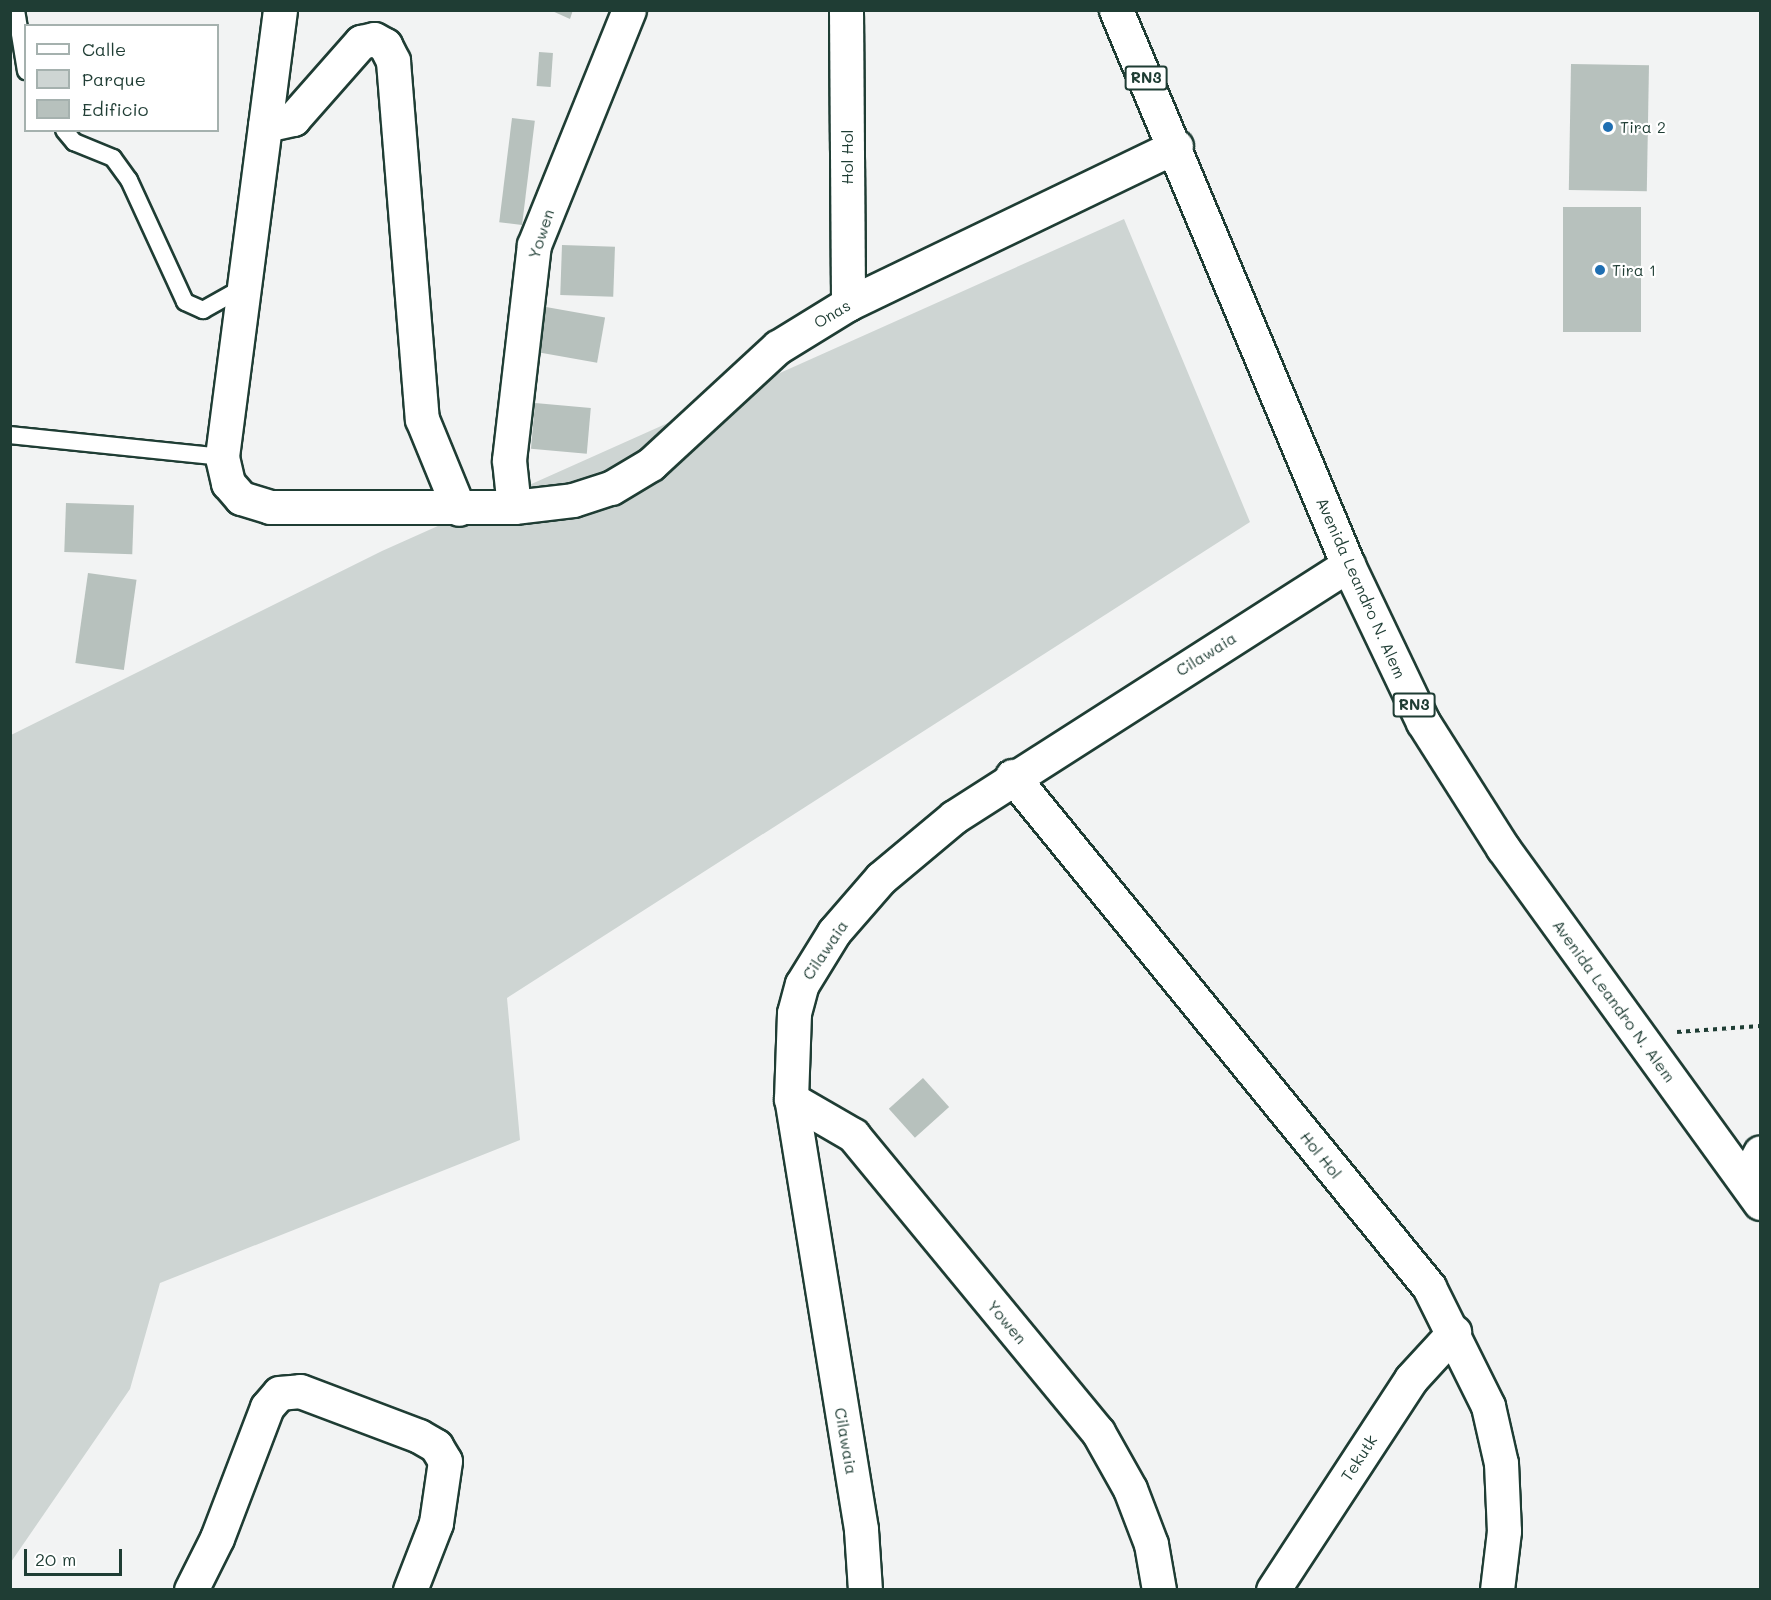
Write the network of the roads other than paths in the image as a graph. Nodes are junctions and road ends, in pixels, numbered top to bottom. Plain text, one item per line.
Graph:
1 (15, 10) edge
2 (280, 10) edge
3 (629, 10) edge
4 (846, 10) edge
5 (1116, 10) edge
6 (24, 60) edge
7 (265, 125) junction
8 (66, 132) edge
9 (1176, 146) junction
10 (244, 287) junction
11 (848, 303) junction
12 (10, 435) edge
13 (222, 457) junction
14 (514, 507) junction
15 (459, 509) junction
16 (1348, 565) junction
17 (1012, 776) junction
18 (791, 1099) junction
19 (1756, 1178) edge
20 (1454, 1332) junction
21 (191, 1590) edge
22 (410, 1590) edge
23 (865, 1590) edge
24 (1159, 1590) edge
25 (1273, 1590) edge
26 (1497, 1590) edge

1 - 6 lane
2 - 7 main road
3 - 14 main road, Yowen
4 - 11 main road, Hol Hol
5 - 9 main road, Avenida Leandro N. Alem / RN3
7 - 10 main road
7 - 15 main road
8 - 10 lane
9 - 11 main road, Onas
9 - 16 main road, Avenida Leandro N. Alem / RN3
10 - 13 main road
11 - 14 main road, Onas
12 - 13 lane
13 - 15 main road, Onas
14 - 15 main road, Onas
16 - 17 main road, Cilawaia
16 - 19 main road, Avenida Leandro N. Alem / RN3
17 - 18 main road, Cilawaia
17 - 20 main road, Hol Hol
18 - 23 main road, Cilawaia
18 - 24 main road, Yowen
20 - 25 main road, Tekutk
20 - 26 main road, Hol Hol
21 - 22 main road

